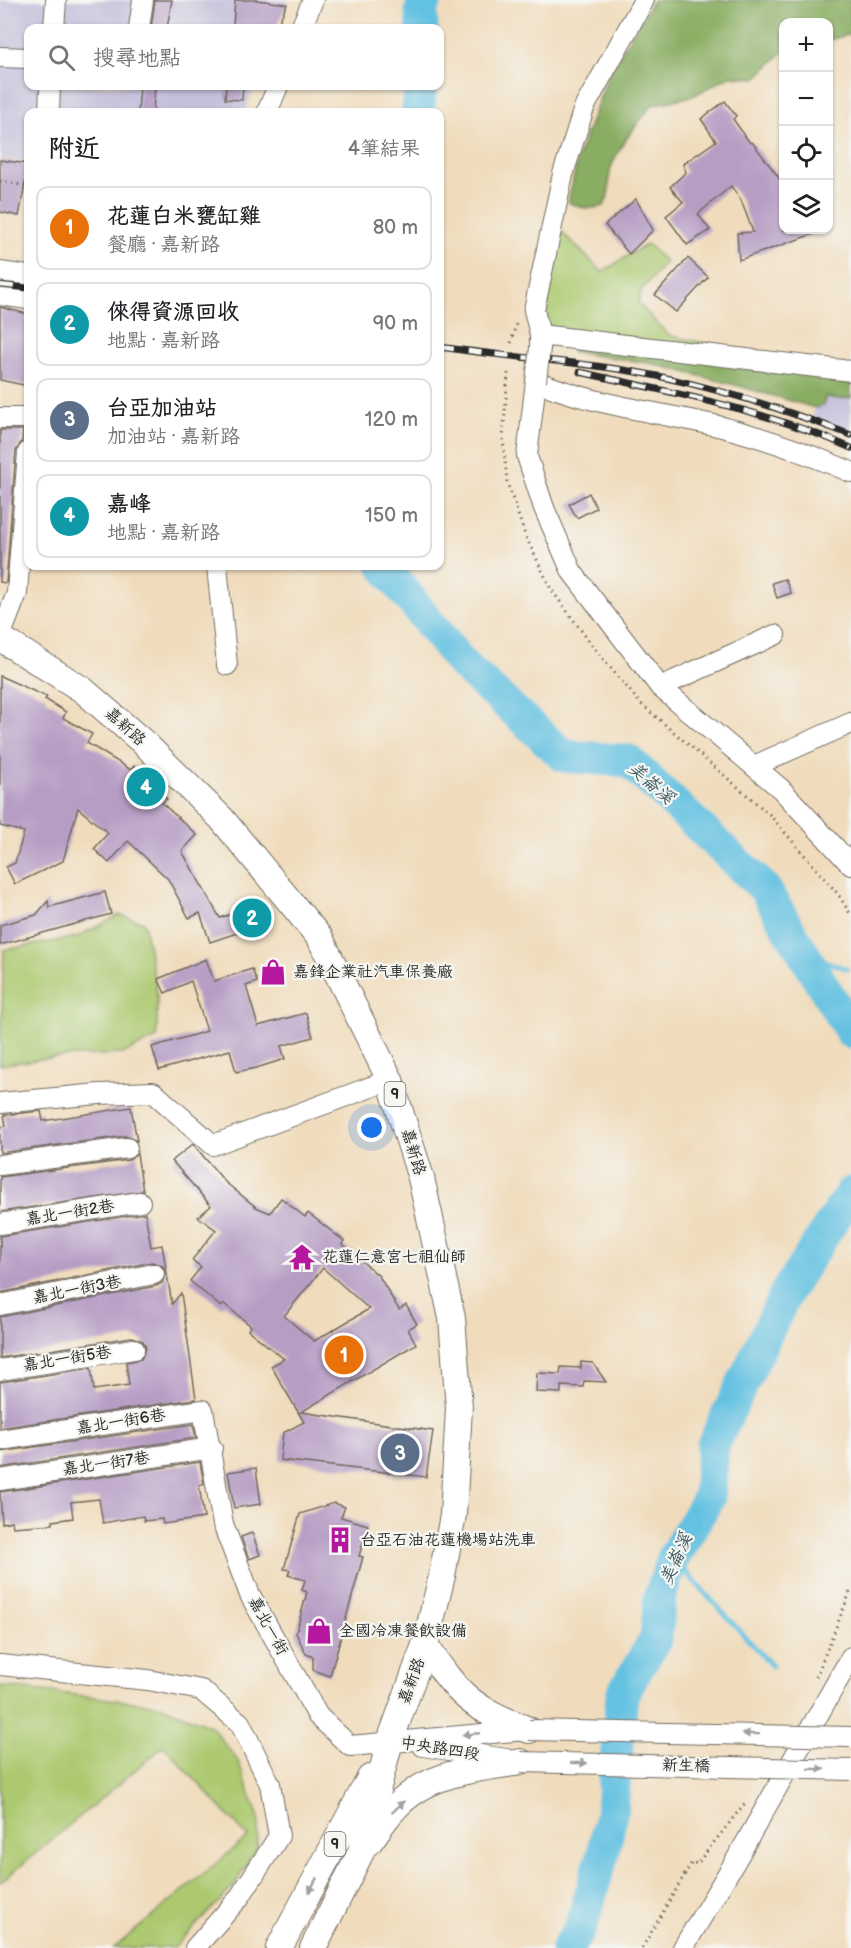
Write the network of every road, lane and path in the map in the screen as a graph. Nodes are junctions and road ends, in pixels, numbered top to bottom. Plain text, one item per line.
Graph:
1 (56, 0) edge
2 (144, 0) edge
3 (313, 0) edge
4 (644, 0) edge
5 (54, 24) edge
6 (140, 24) edge
7 (303, 24) edge
8 (0, 57) edge
9 (24, 58) edge
10 (50, 90) edge
11 (276, 90) edge
12 (49, 108) edge
13 (269, 108) edge
14 (0, 181) edge
15 (24, 185) edge
16 (0, 272) edge
17 (24, 275) edge
18 (0, 295) edge
19 (24, 298) edge
20 (540, 341) junction
21 (851, 371) edge
22 (536, 381) junction
23 (0, 417) edge
24 (24, 418) edge
25 (851, 472) edge
26 (24, 503) edge
27 (217, 570) edge
28 (776, 635) dead end
29 (0, 638) edge
30 (227, 665) dead end
31 (660, 687) junction
32 (851, 723) edge
33 (754, 766) junction
34 (851, 865) edge
35 (390, 1080) junction
36 (0, 1103) edge
37 (127, 1148) dead end
38 (0, 1165) edge
39 (140, 1202) dead end
40 (0, 1224) edge
41 (154, 1274) dead end
42 (0, 1305) edge
43 (134, 1349) dead end
44 (0, 1370) edge
45 (0, 1440) edge
46 (212, 1448) junction
47 (0, 1480) edge
48 (851, 1590) edge
49 (425, 1645) junction
50 (851, 1657) edge
51 (0, 1665) edge
52 (815, 1679) dead end
53 (529, 1730) junction
54 (851, 1737) edge
55 (390, 1741) junction
56 (521, 1762) junction
57 (851, 1770) edge
58 (746, 1801) dead end
59 (361, 1852) junction
60 (239, 1898) junction
61 (195, 1948) edge
62 (204, 1948) edge
63 (279, 1948) edge
64 (313, 1948) edge
65 (642, 1948) edge
66 (683, 1948) edge

1 - 5 street
2 - 6 street
3 - 7 street
4 - 20 street
8 - 9 street
10 - 12 street
11 - 13 street
14 - 15 path
16 - 17 street
18 - 19 street
20 - 21 street
20 - 22 street, bridge
22 - 25 street
22 - 31 street
23 - 24 street
26 - 29 street
27 - 30 street
28 - 31 street
29 - 35 main road, 嘉新路 / 9
31 - 33 street
32 - 33 street
33 - 34 street
35 - 36 street
35 - 49 main road, 嘉新路 / 9
37 - 38 street
39 - 40 street, 嘉北一街2巷
41 - 42 street, 嘉北一街3巷
43 - 44 street, 嘉北一街5巷
45 - 46 street, 嘉北一街6巷
46 - 47 street, 嘉北一街7巷
46 - 55 street, 嘉北一街
48 - 52 path
49 - 53 main road
49 - 55 main road, 嘉新路 / 9
50 - 66 street
51 - 60 street
54 -> 53 street, 新生橋, bridge
53 -> 55 street, 中央路四段
55 - 56 street, 中央路四段
55 - 59 main road, 嘉新路 / 9
55 -> 63 main road, 嘉新路 / 9
56 -> 57 street, 新生橋, bridge
59 -> 56 main road
58 - 65 path
59 - 64 main road, 嘉新路 / 9
60 - 61 street
60 - 62 street

